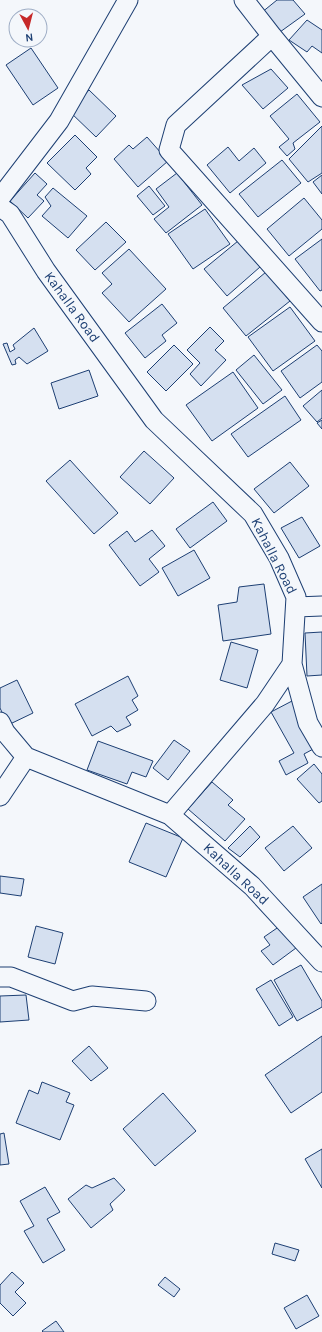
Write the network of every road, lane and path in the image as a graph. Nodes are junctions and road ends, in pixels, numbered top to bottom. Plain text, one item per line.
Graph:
1 (244, 0) edge
2 (125, 2) edge
3 (272, 36) junction
4 (322, 97) edge
5 (0, 198) edge
6 (0, 207) edge
7 (322, 322) edge
8 (322, 606) edge
9 (296, 607) junction
10 (292, 664) junction
11 (0, 722) edge
12 (322, 747) edge
13 (26, 757) junction
14 (0, 796) edge
15 (170, 815) junction
16 (322, 962) edge
17 (0, 977) edge
18 (146, 1001) dead end

1 - 3 street
2 - 5 street
3 - 4 street
3 - 7 street
6 - 9 street, Kahalla Road
8 - 9 street
9 - 10 street, Kahalla Road
10 - 12 street
10 - 15 street
11 - 13 street
13 - 14 street
13 - 15 street, Kahalla Road
15 - 16 street, Kahalla Road
17 - 18 street

